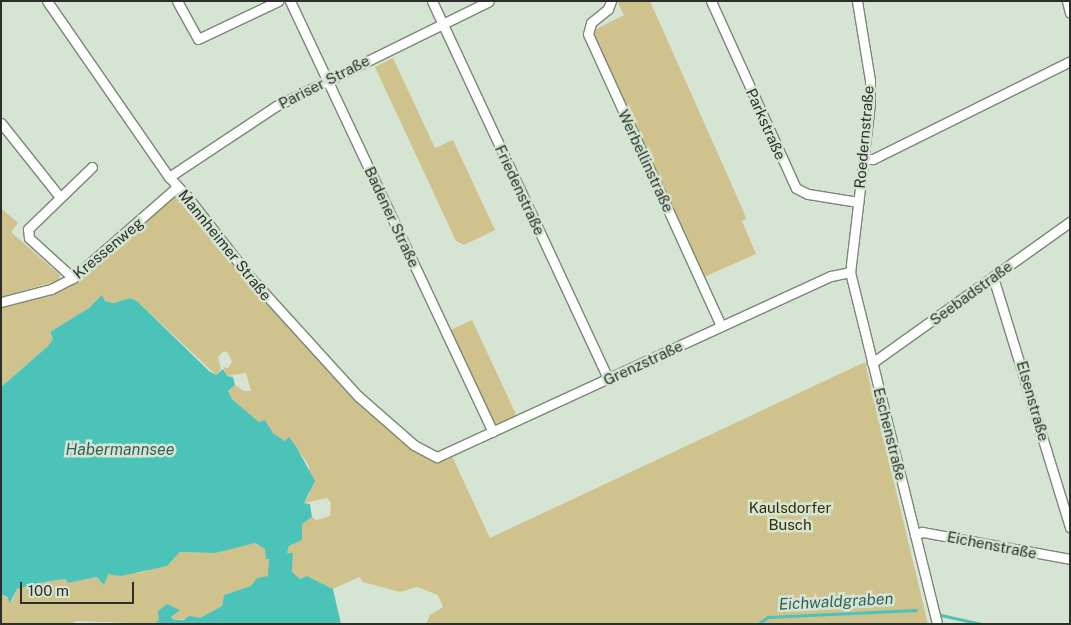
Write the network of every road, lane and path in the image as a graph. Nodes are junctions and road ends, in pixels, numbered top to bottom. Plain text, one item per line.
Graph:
1 (47, 1) edge
2 (177, 1) edge
3 (278, 1) edge
4 (290, 1) edge
5 (432, 1) edge
6 (489, 1) edge
7 (611, 1) edge
8 (711, 1) edge
9 (857, 1) edge
10 (1067, 1) edge
11 (1070, 13) edge
12 (442, 24) junction
13 (1070, 61) edge
14 (327, 79) junction
15 (1, 124) edge
16 (865, 159) junction
17 (92, 167) dead end
18 (169, 178) junction
19 (177, 186) junction
20 (59, 196) junction
21 (858, 202) junction
22 (1070, 222) edge
23 (851, 244) joint
24 (850, 272) junction
25 (993, 277) junction
26 (73, 278) junction
27 (1, 302) edge
28 (721, 326) junction
29 (872, 362) junction
30 (608, 379) junction
31 (493, 432) junction
32 (437, 457) joint
33 (1070, 527) edge
34 (915, 535) junction
35 (1070, 559) edge
36 (937, 624) edge

1 - 18 street, Mannheimer Straße
2 - 3 street
4 - 14 street, Badener Straße
5 - 12 street, Friedenstraße
6 - 12 street, Pariser Straße
7 - 28 street, Werbellinstraße
8 - 21 street, Parkstraße
9 - 16 street, Roedernstraße
10 - 11 street
12 - 14 street, Pariser Straße
12 - 30 street, Friedenstraße
13 - 16 street
14 - 18 street, Pariser Straße
14 - 31 street, Badener Straße
15 - 20 street
16 - 21 street, Roedernstraße
17 - 20 street
18 - 19 street, Mannheimer Straße
19 - 26 street, Kressenweg
19 - 32 street, Mannheimer Straße
20 - 26 street
21 - 23 street, Roedernstraße
22 - 25 street, Seebadstraße
23 - 24 street, Eschenstraße
24 - 28 street, Grenzstraße
24 - 29 street, Eschenstraße
25 - 29 street, Seebadstraße
25 - 33 street, Elsenstraße
26 - 27 street, Kressenweg
28 - 30 street, Grenzstraße
29 - 34 street, Eschenstraße
30 - 31 street, Grenzstraße
31 - 32 street, Grenzstraße
34 - 35 street, Eichenstraße
34 - 36 street, Eschenstraße

